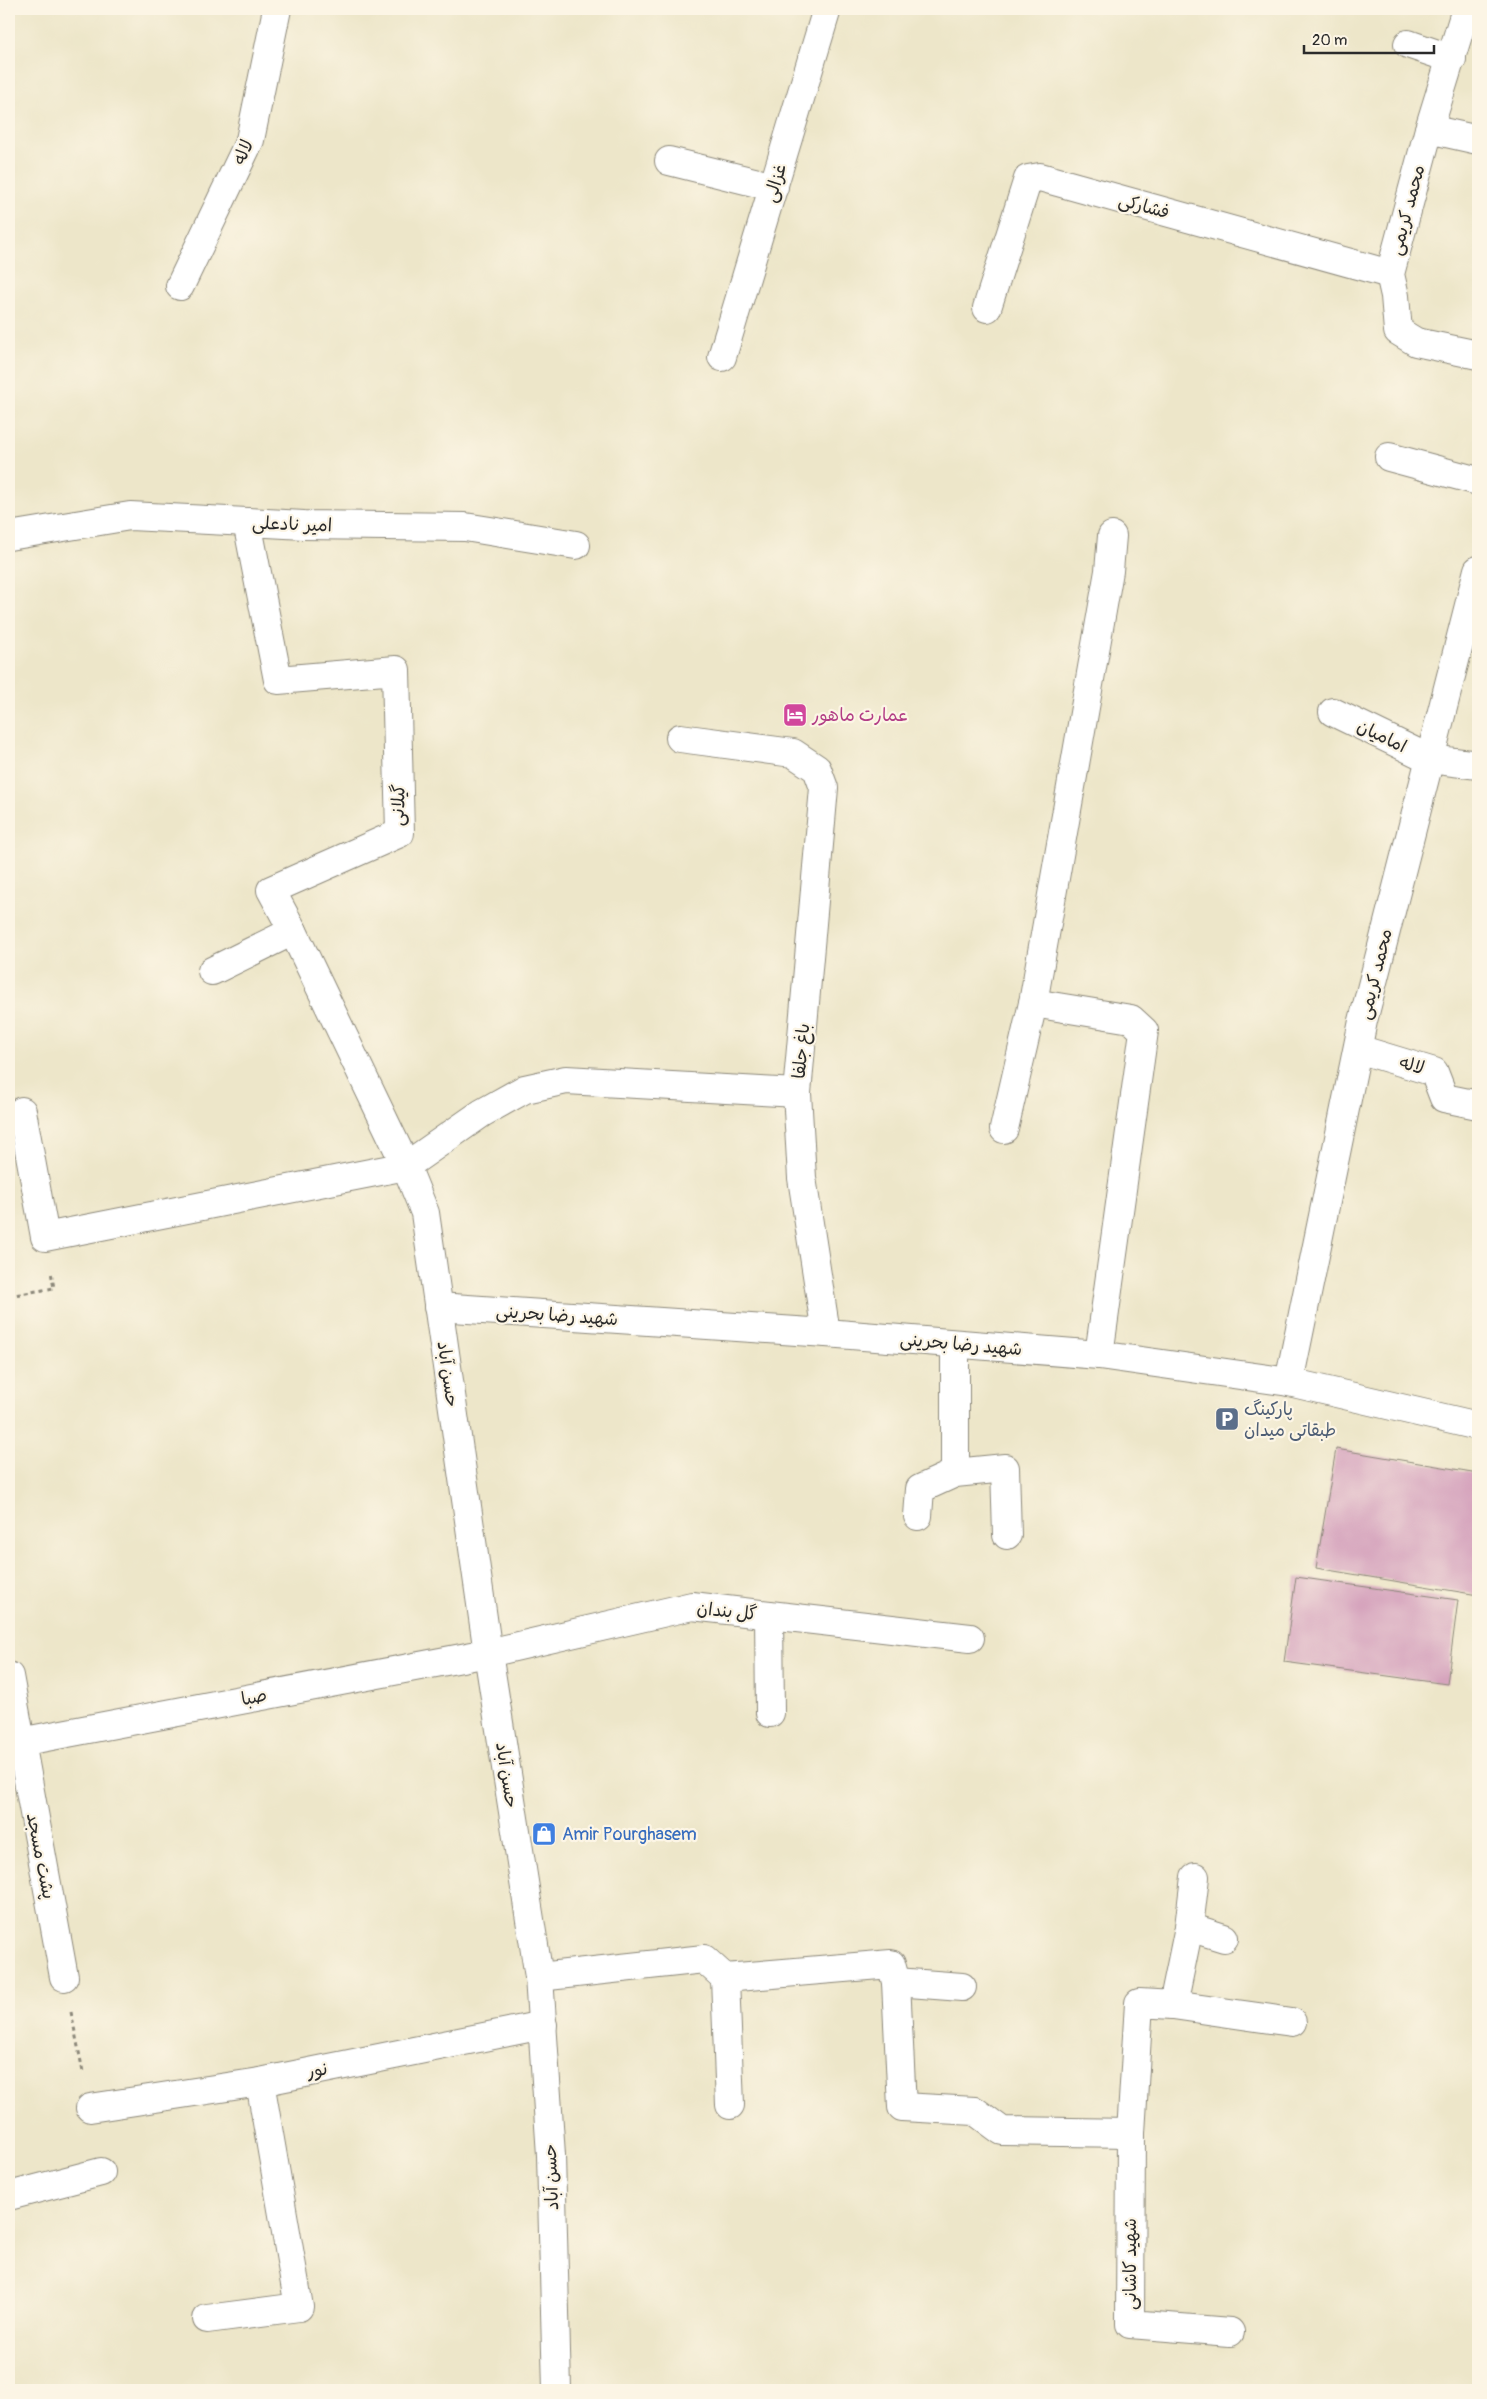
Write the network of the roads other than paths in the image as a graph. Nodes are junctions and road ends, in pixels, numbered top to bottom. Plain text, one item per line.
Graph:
1 (277, 9) edge
2 (827, 9) edge
3 (1466, 9) edge
4 (1408, 44) dead end
5 (1452, 59) junction
6 (1429, 129) junction
7 (1478, 140) edge
8 (670, 161) dead end
9 (774, 187) junction
10 (1390, 274) junction
11 (180, 286) dead end
12 (987, 308) dead end
13 (1478, 356) edge
14 (722, 357) dead end
15 (1389, 458) dead end
16 (1478, 481) edge
17 (247, 522) junction
18 (9, 536) edge
19 (1112, 536) dead end
20 (576, 545) dead end
21 (1478, 570) edge
22 (1333, 712) dead end
23 (680, 738) dead end
24 (1430, 759) junction
25 (1478, 765) edge
26 (293, 931) junction
27 (212, 971) dead end
28 (1033, 1003) junction
29 (1358, 1049) junction
30 (797, 1093) junction
31 (1478, 1105) edge
32 (22, 1110) dead end
33 (1004, 1128) dead end
34 (406, 1166) junction
35 (438, 1307) junction
36 (826, 1333) junction
37 (954, 1344) junction
38 (1100, 1355) junction
39 (1289, 1382) junction
40 (1478, 1426) edge
41 (955, 1473) junction
42 (918, 1516) dead end
43 (1008, 1535) dead end
44 (769, 1615) junction
45 (970, 1638) dead end
46 (488, 1653) junction
47 (9, 1676) edge
48 (770, 1713) dead end
49 (20, 1742) junction
50 (1195, 1877) dead end
51 (1189, 1927) junction
52 (1224, 1938) dead end
53 (64, 1977) dead end
54 (538, 1977) junction
55 (725, 1978) junction
56 (896, 1982) junction
57 (962, 1988) dead end
58 (1172, 2005) junction
59 (1292, 2022) dead end
60 (543, 2025) junction
61 (260, 2082) junction
62 (730, 2105) dead end
63 (90, 2108) road end
64 (1131, 2133) junction
65 (101, 2172) dead end
66 (9, 2196) edge
67 (207, 2319) dead end
68 (1230, 2332) dead end
69 (558, 2390) edge

1 - 11 street, لاله
2 - 9 street, غزالی
3 - 5 street, محمد کریمی
4 - 5 street
5 - 6 street, محمد کریمی
6 - 7 street
6 - 10 street, محمد کریمی
8 - 9 street
9 - 14 street, غزالی
10 - 12 street, فشارکی
10 - 13 street, محمد کریمی
15 - 16 street
17 - 18 street, امیر نادعلی
17 - 20 street, امیر نادعلی
17 - 26 street, گیلانی
19 - 28 street
21 - 24 street, محمد کریمی
22 - 24 street, امامیان
23 - 30 street, باغ جلفا
24 - 25 street, امامیان
24 - 29 street, محمد کریمی
26 - 27 street
26 - 34 street, گیلانی
28 - 33 street
28 - 38 street
29 - 31 street, لاله
29 - 39 street, محمد کریمی
30 - 34 street
30 - 36 street, باغ جلفا
32 - 34 street
34 - 35 street, حسن آباد
35 - 36 street, شهید رضا بحرینی
35 - 46 street, حسن آباد
36 - 37 street, شهید رضا بحرینی
37 - 38 street, شهید رضا بحرینی
37 - 41 street
38 - 39 street, شهید رضا بحرینی
39 - 40 street, شهید رضا بحرینی
41 - 42 street
41 - 43 street
44 - 45 street, گل بندان
44 - 46 street, گل بندان
44 - 48 street
46 - 49 street, صبا
46 - 54 street, حسن آباد
47 - 49 street, پشت مسجد
49 - 53 street, پشت مسجد
50 - 51 street
51 - 52 street
51 - 58 street
54 - 55 street
54 - 60 street, حسن آباد
55 - 56 street
55 - 62 street
56 - 57 street
56 - 64 street
58 - 59 street
58 - 64 street
60 - 61 street, نور
60 - 69 street, حسن آباد
61 - 63 street, نور
61 - 67 street
64 - 68 street, شهید کاشانی
65 - 66 street

